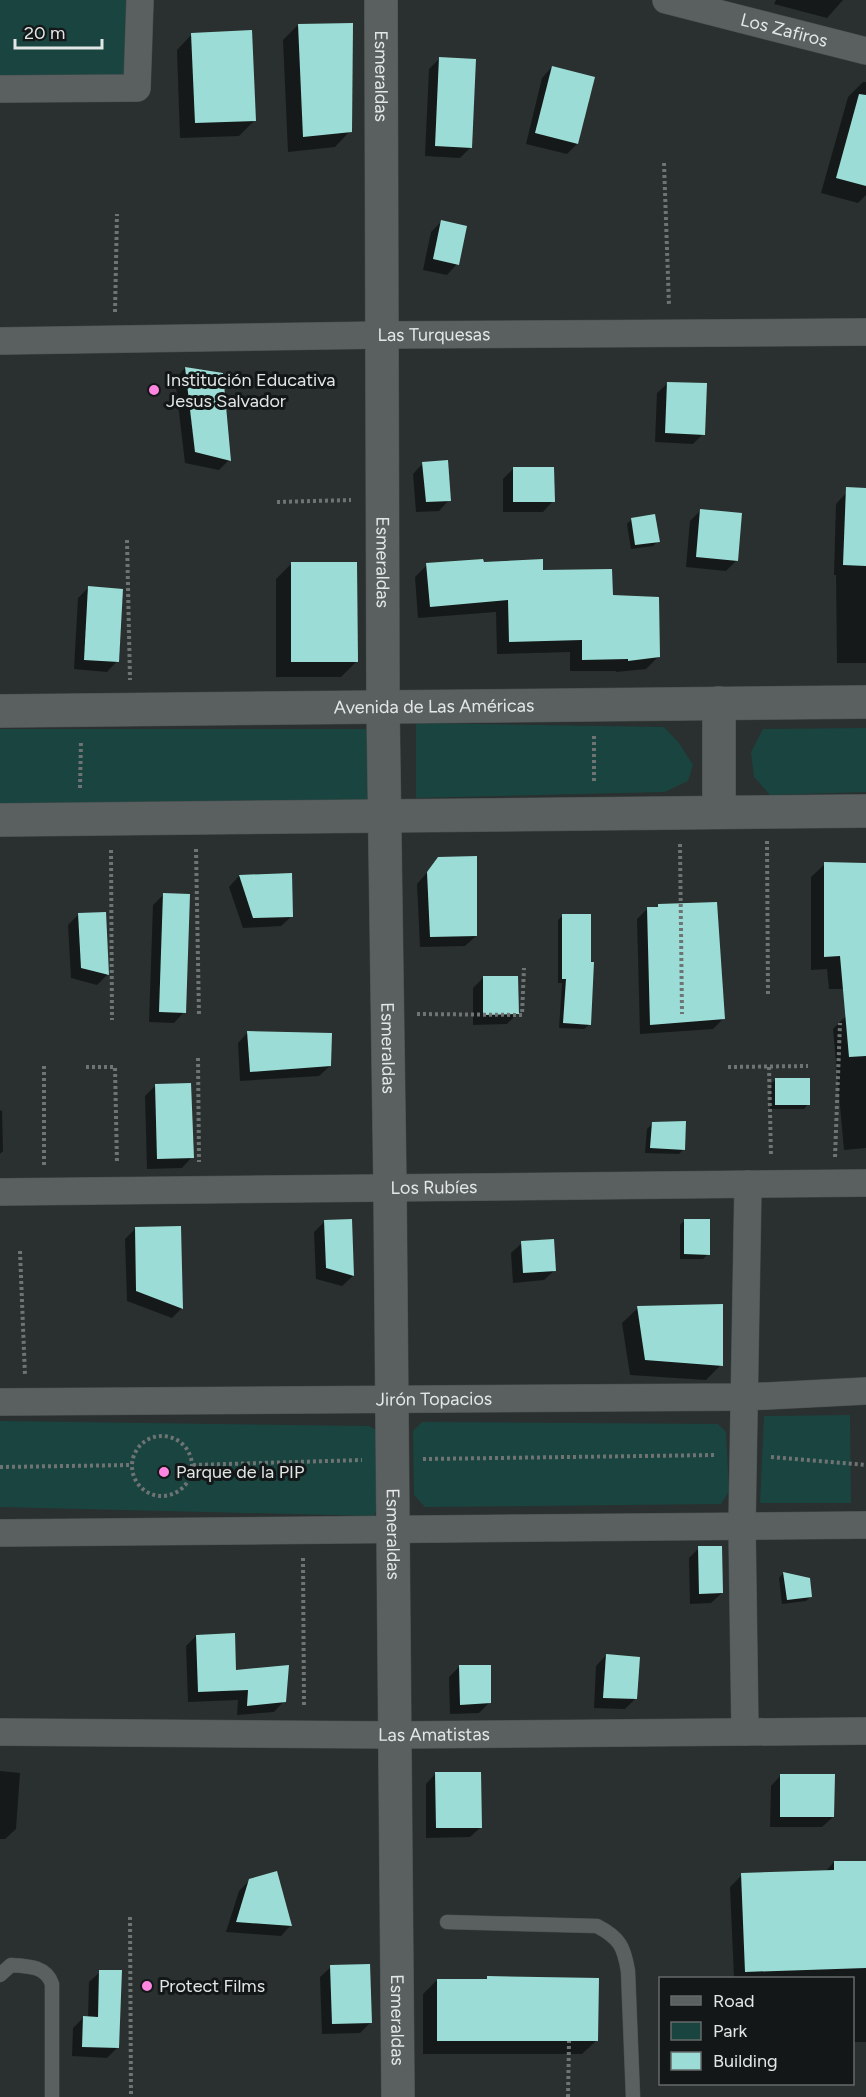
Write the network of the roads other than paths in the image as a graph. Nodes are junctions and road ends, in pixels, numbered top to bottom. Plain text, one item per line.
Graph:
1 (140, 0) edge
2 (381, 0) edge
3 (666, 0) edge
4 (866, 51) edge
5 (0, 89) edge
6 (866, 332) edge
7 (382, 335) junction
8 (0, 341) edge
9 (866, 702) edge
10 (719, 704) junction
11 (383, 708) junction
12 (0, 711) edge
13 (866, 811) edge
14 (719, 812) junction
15 (385, 816) junction
16 (0, 819) edge
17 (866, 1183) edge
18 (760, 1184) junction
19 (390, 1188) junction
20 (0, 1192) edge
21 (866, 1391) edge
22 (745, 1397) junction
23 (392, 1400) junction
24 (13, 1402) edge
25 (865, 1525) edge
26 (742, 1526) junction
27 (393, 1529) junction
28 (0, 1533) edge
29 (866, 1731) edge
30 (0, 1732) edge
31 (745, 1732) junction
32 (395, 1735) junction
33 (447, 1922) dead end
34 (0, 1975) edge
35 (52, 2097) edge
36 (398, 2097) edge
37 (633, 2097) edge

1 - 5 street
2 - 7 street, Esmeraldas
3 - 4 street, Los Zafiros
6 - 7 street, Las Turquesas
7 - 8 street, Las Turquesas
7 - 11 street, Esmeraldas
9 - 10 street, Avenida de Las Américas
10 - 11 street, Avenida de Las Américas
10 - 14 street
11 - 12 street, Avenida de Las Américas
11 - 15 street, Esmeraldas
13 - 14 street
14 - 15 street
15 - 16 street
15 - 19 street, Esmeraldas
17 - 18 street, Los Rubíes
18 - 19 street, Los Rubíes
18 - 22 street
19 - 20 street, Los Rubíes
19 - 23 street, Esmeraldas
21 - 22 street, Jirón Topacios
22 - 23 street, Jirón Topacios
22 - 26 street
23 - 24 street, Jirón Topacios
23 - 27 street, Esmeraldas
25 - 26 street
26 - 27 street
26 - 31 street
27 - 28 street
27 - 32 street, Esmeraldas
29 - 31 street, Las Amatistas
30 - 32 street, Las Amatistas
31 - 32 street, Las Amatistas
32 - 36 street, Esmeraldas
33 - 37 lane
34 - 35 lane

